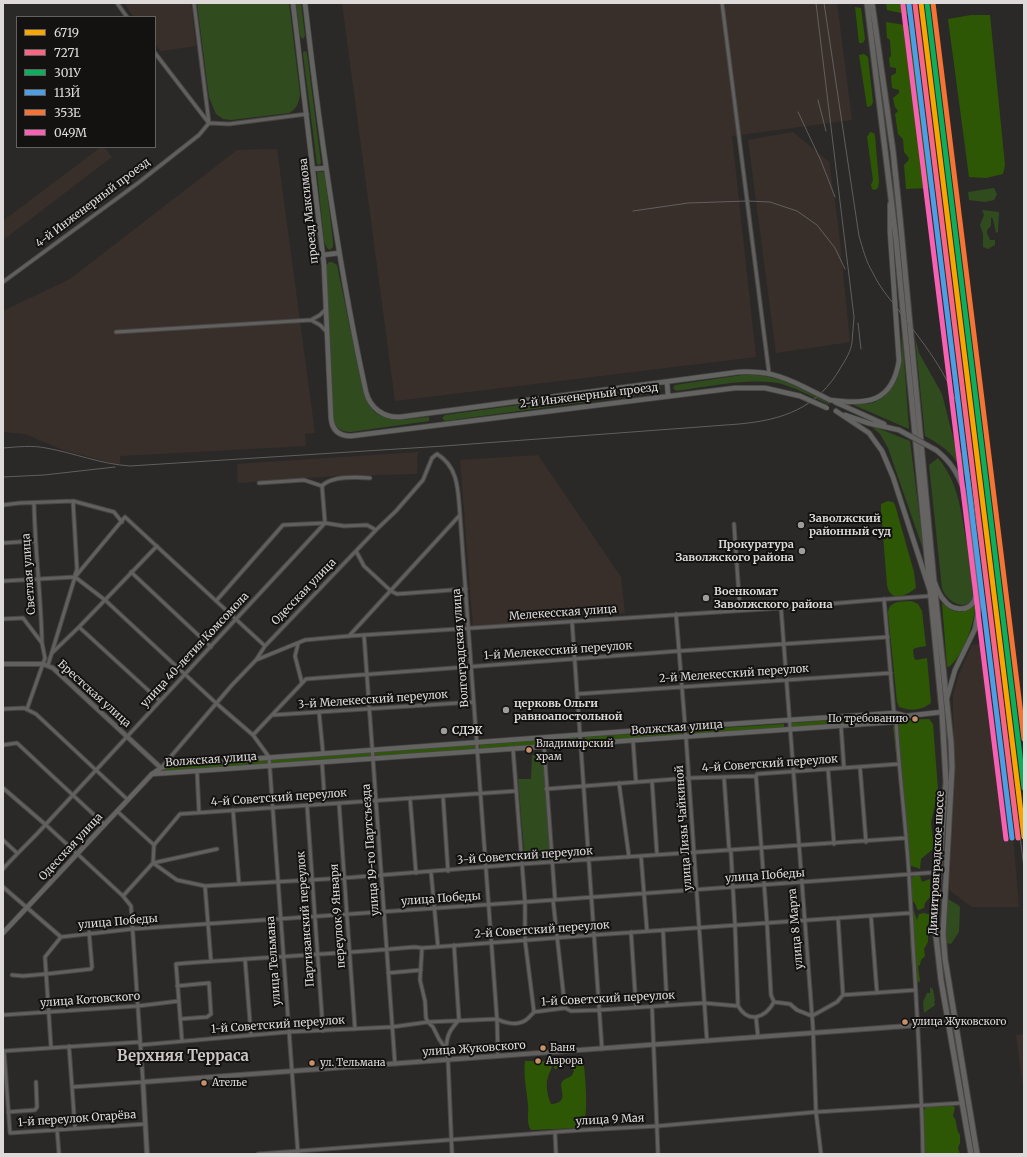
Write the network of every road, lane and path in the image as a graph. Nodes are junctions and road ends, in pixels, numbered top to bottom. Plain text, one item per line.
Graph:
1 (116, 3) edge
2 (194, 3) edge
3 (293, 3) edge
4 (305, 3) edge
5 (722, 3) edge
6 (867, 3) edge
7 (872, 3) edge
8 (126, 16) edge
9 (310, 45) junction
10 (299, 46) junction
11 (156, 54) edge
12 (307, 114) junction
13 (209, 123) junction
14 (326, 168) junction
15 (313, 169) junction
16 (890, 194) junction
17 (899, 207) junction
18 (892, 208) junction
19 (901, 224) junction
20 (894, 225) junction
21 (339, 254) junction
22 (323, 255) junction
23 (3, 282) edge
24 (326, 308) junction
25 (311, 320) junction
26 (116, 332) dead end
27 (327, 332) junction
28 (768, 373) junction
29 (667, 382) junction
30 (668, 395) junction
31 (830, 400) junction
32 (836, 412) junction
33 (437, 413) junction
34 (400, 417) joint
35 (438, 424) junction
36 (893, 428) junction
37 (351, 436) joint
38 (370, 478) dead end
39 (456, 478) joint
40 (259, 483) dead end
41 (322, 486) junction
42 (73, 501) junction
43 (34, 503) junction
44 (3, 506) edge
45 (460, 516) junction
46 (122, 522) junction
47 (325, 523) junction
48 (734, 524) dead end
49 (376, 530) junction
50 (34, 541) junction
51 (3, 543) edge
52 (157, 546) junction
53 (356, 551) junction
54 (131, 572) junction
55 (75, 577) junction
56 (38, 579) junction
57 (978, 580) junction
58 (3, 581) edge
59 (934, 582) junction
60 (466, 589) junction
61 (391, 591) junction
62 (932, 594) junction
63 (884, 599) junction
64 (105, 600) junction
65 (216, 601) junction
66 (780, 608) junction
67 (740, 610) junction
68 (676, 614) junction
69 (3, 619) edge
70 (236, 619) junction
71 (572, 621) junction
72 (79, 627) junction
73 (469, 628) junction
74 (364, 634) junction
75 (349, 636) junction
76 (888, 637) junction
77 (42, 643) junction
78 (298, 644) junction
79 (783, 644) junction
80 (265, 646) junction
81 (211, 647) junction
82 (679, 651) junction
83 (51, 654) junction
84 (575, 659) junction
85 (256, 660) junction
86 (3, 664) edge
87 (46, 664) junction
88 (472, 667) junction
89 (891, 673) junction
90 (186, 674) junction
91 (367, 674) junction
92 (786, 680) junction
93 (302, 683) junction
94 (682, 687) junction
95 (577, 694) junction
96 (947, 698) junction
97 (160, 701) junction
98 (474, 702) junction
99 (217, 704) junction
100 (3, 709) edge
101 (27, 709) junction
102 (370, 709) junction
103 (948, 711) junction
104 (319, 712) junction
105 (942, 712) junction
106 (894, 713) junction
107 (273, 715) junction
108 (906, 716) junction
109 (790, 720) junction
110 (896, 721) junction
111 (841, 726) junction
112 (686, 727) junction
113 (790, 729) junction
114 (253, 735) junction
115 (580, 735) junction
116 (127, 736) junction
117 (686, 737) junction
118 (633, 741) junction
119 (477, 742) junction
120 (3, 744) edge
121 (581, 744) junction
122 (544, 747) junction
123 (513, 749) junction
124 (373, 750) junction
125 (478, 752) junction
126 (323, 753) junction
127 (269, 757) junction
128 (374, 759) junction
129 (322, 763) junction
130 (899, 764) junction
131 (269, 767) junction
132 (860, 767) junction
133 (160, 768) junction
134 (844, 768) junction
135 (96, 769) junction
136 (828, 770) junction
137 (197, 771) junction
138 (793, 772) junction
139 (152, 774) junction
140 (756, 776) junction
141 (724, 777) junction
142 (689, 778) junction
143 (652, 781) junction
144 (636, 782) junction
145 (619, 783) junction
146 (584, 786) junction
147 (3, 788) edge
148 (546, 789) junction
149 (516, 791) junction
150 (481, 793) junction
151 (73, 795) junction
152 (443, 796) junction
153 (410, 798) junction
154 (128, 800) junction
155 (377, 800) junction
156 (338, 803) junction
157 (325, 804) junction
158 (307, 805) junction
159 (272, 807) junction
160 (234, 810) junction
161 (117, 811) junction
162 (199, 812) junction
163 (46, 825) junction
164 (105, 825) junction
165 (905, 838) junction
166 (3, 840) edge
167 (866, 842) junction
168 (834, 844) junction
169 (154, 845) junction
170 (799, 846) junction
171 (762, 848) junction
172 (217, 849) dead end
173 (730, 851) junction
174 (17, 853) junction
175 (694, 853) junction
176 (77, 854) junction
177 (657, 855) junction
178 (641, 856) junction
179 (629, 857) junction
180 (589, 860) junction
181 (552, 862) junction
182 (153, 863) junction
183 (522, 864) junction
184 (486, 867) junction
185 (3, 869) edge
186 (448, 871) junction
187 (431, 872) junction
188 (940, 872) junction
189 (416, 873) junction
190 (908, 874) junction
191 (382, 875) junction
192 (344, 878) junction
193 (312, 880) junction
194 (278, 881) junction
195 (801, 883) junction
196 (239, 884) junction
197 (764, 885) junction
198 (205, 886) junction
199 (3, 887) edge
200 (733, 887) junction
201 (697, 889) junction
202 (644, 893) junction
203 (123, 896) junction
204 (591, 897) junction
205 (554, 900) junction
206 (525, 902) junction
207 (489, 904) junction
208 (26, 908) junction
209 (435, 908) junction
210 (384, 912) junction
211 (910, 913) junction
212 (348, 914) junction
213 (315, 916) junction
214 (871, 916) junction
215 (838, 918) junction
216 (280, 919) junction
217 (805, 921) junction
218 (767, 923) junction
219 (208, 924) junction
220 (736, 925) junction
221 (700, 927) junction
222 (132, 929) junction
223 (663, 930) junction
224 (646, 931) junction
225 (89, 932) junction
226 (631, 932) junction
227 (3, 933) edge
228 (594, 935) junction
229 (61, 937) junction
230 (556, 937) junction
231 (525, 940) junction
232 (491, 943) junction
233 (454, 945) junction
234 (438, 947) junction
235 (422, 948) junction
236 (386, 950) junction
237 (350, 953) junction
238 (317, 956) junction
239 (283, 957) junction
240 (245, 959) junction
241 (211, 961) junction
242 (421, 970) junction
243 (388, 973) junction
244 (46, 974) junction
245 (12, 975) dead end
246 (178, 986) junction
247 (916, 990) junction
248 (877, 993) junction
249 (843, 995) junction
250 (179, 1002) junction
251 (774, 1002) junction
252 (704, 1003) junction
253 (667, 1005) junction
254 (138, 1006) junction
255 (652, 1006) junction
256 (738, 1006) junction
257 (636, 1007) junction
258 (564, 1008) junction
259 (599, 1010) junction
260 (49, 1011) junction
261 (534, 1012) junction
262 (3, 1014) edge
263 (812, 1016) junction
264 (756, 1017) junction
265 (180, 1019) junction
266 (497, 1019) junction
267 (459, 1020) junction
268 (428, 1022) junction
269 (948, 1023) junction
270 (956, 1023) junction
271 (392, 1026) junction
272 (917, 1026) junction
273 (356, 1029) junction
274 (322, 1031) junction
275 (288, 1032) junction
276 (813, 1033) junction
277 (251, 1035) junction
278 (758, 1037) junction
279 (182, 1041) junction
280 (707, 1041) junction
281 (140, 1043) junction
282 (654, 1045) junction
283 (69, 1046) junction
284 (51, 1047) junction
285 (446, 1049) junction
286 (602, 1049) junction
287 (4, 1050) edge
288 (498, 1056) junction
289 (448, 1060) junction
290 (395, 1064) junction
291 (291, 1071) junction
292 (36, 1082) dead end
293 (143, 1082) junction
294 (72, 1088) junction
295 (5, 1090) edge
296 (962, 1103) junction
297 (922, 1105) junction
298 (8, 1112) junction
299 (816, 1112) junction
300 (145, 1124) junction
301 (658, 1126) junction
302 (75, 1128) junction
303 (57, 1129) junction
304 (555, 1132) junction
305 (451, 1141) junction
306 (298, 1153) edge
307 (59, 1154) edge
308 (147, 1154) edge
309 (258, 1154) edge
310 (452, 1154) edge
311 (556, 1154) edge
312 (658, 1154) edge
313 (821, 1154) edge
314 (923, 1154) edge
315 (970, 1154) edge
316 (977, 1154) edge

1 - 8 street
2 - 13 street
3 - 10 main road, проезд Максимова
4 - 9 main road, проезд Максимова
5 - 28 street
6 - 16 highway
7 - 17 highway
9 - 10 main road
9 - 14 main road, проезд Максимова
10 - 12 main road, проезд Максимова
11 - 13 street
12 - 13 street
12 - 15 main road, проезд Максимова
13 - 23 street, 4-й Инженерный проезд
14 - 15 main road
14 - 21 main road, проезд Максимова
15 - 22 main road, проезд Максимова
16 - 18 highway
16 - 31 main road
17 - 18 highway
17 - 19 highway
18 - 20 highway
19 - 20 highway
19 - 59 highway
20 - 62 highway
21 - 22 main road
21 - 34 main road, проезд Максимова
22 - 24 main road, проезд Максимова
24 - 25 street
24 - 27 main road, проезд Максимова
25 - 26 street
25 - 27 street
27 - 37 main road, проезд Максимова
28 - 29 main road, 2-й Инженерный проезд
28 - 31 main road, 2-й Инженерный проезд, bridge
29 - 30 main road
29 - 33 main road, 2-й Инженерный проезд
30 - 32 main road, 2-й Инженерный проезд, bridge
30 - 35 main road, 2-й Инженерный проезд
31 - 36 main road, 2-й Инженерный проезд
32 - 36 main road
32 - 62 main road
33 - 34 main road, 2-й Инженерный проезд
33 - 35 main road
35 - 37 main road, 2-й Инженерный проезд
36 - 57 main road, bridge
38 - 41 street
39 - 45 street, Волгоградская улица
39 - 49 street, Одесская улица
40 - 41 street
41 - 47 street
42 - 43 street
42 - 46 street
42 - 55 street
43 - 44 street
43 - 50 street, Светлая улица
45 - 60 street, Волгоградская улица
45 - 61 street
46 - 52 street
46 - 55 street
47 - 49 street
47 - 65 street
47 - 70 street, улица 40-летия Комсомола
48 - 67 street
49 - 53 street, Одесская улица
50 - 51 street
50 - 56 street, Светлая улица
52 - 54 street
52 - 65 street
53 - 61 street
53 - 80 street, Одесская улица
54 - 64 street
54 - 81 street
55 - 56 street
55 - 64 street
55 - 83 street
56 - 58 street
56 - 77 street, Светлая улица
57 - 59 main road
57 - 96 main road
59 - 62 highway
60 - 61 street
60 - 73 street, Волгоградская улица
61 - 75 street
62 - 63 street, Мелекесская улица
62 - 96 highway, Димитровградское шоссе
62 - 105 highway, Димитровградское шоссе
63 - 66 street, Мелекесская улица
63 - 76 street
64 - 72 street
64 - 90 street
65 - 70 street
66 - 67 street, Мелекесская улица
66 - 79 street, улица 8 Марта
67 - 68 street, Мелекесская улица
68 - 71 street, Мелекесская улица
68 - 82 street, улица Лизы Чайкиной
69 - 77 street
70 - 80 street
70 - 81 street, улица 40-летия Комсомола
71 - 73 street, Мелекесская улица
71 - 84 street
72 - 83 street
72 - 97 street
73 - 74 street, Мелекесская улица
73 - 88 street, Волгоградская улица
74 - 75 street, Мелекесская улица
74 - 91 street, улица 19-го Партсъезда
75 - 78 street, Мелекесская улица
76 - 79 street, 1-й Мелекесский переулок
76 - 89 street
77 - 87 street, Светлая улица
78 - 85 street, Мелекесская улица
78 - 93 street
79 - 82 street, 1-й Мелекесский переулок
79 - 92 street, улица 8 Марта
80 - 85 street, Одесская улица
81 - 90 street, улица 40-летия Комсомола
82 - 84 street, 1-й Мелекесский переулок
82 - 94 street, улица Лизы Чайкиной
83 - 87 street
84 - 88 street, 1-й Мелекесский переулок
84 - 95 street
85 - 99 street, Одесская улица
86 - 87 street, Брестская улица
87 - 101 street
87 - 116 street, Брестская улица
88 - 91 street, 1-й Мелекесский переулок
88 - 98 street, Волгоградская улица
89 - 92 street, 2-й Мелекесский переулок
89 - 106 street
90 - 97 street, улица 40-летия Комсомола
90 - 99 street
91 - 93 street, 1-й Мелекесский переулок
91 - 102 street, улица 19-го Партсъезда
92 - 94 street, 2-й Мелекесский переулок
92 - 109 street, улица 8 Марта
93 - 107 street
94 - 95 street, 2-й Мелекесский переулок
94 - 112 street, улица Лизы Чайкиной
95 - 115 street
96 - 103 highway, Димитровградское шоссе
97 - 116 street, улица 40-летия Комсомола
98 - 102 street, 3-й Мелекесский переулок
98 - 119 street, Волгоградская улица
99 - 114 street
99 - 133 street, Одесская улица
100 - 101 street
101 - 135 street
102 - 104 street, 3-й Мелекесский переулок
102 - 124 street, улица 19-го Партсъезда
103 - 105 highway, Волжская улица
103 - 270 highway, Димитровградское шоссе
104 - 107 street, 3-й Мелекесский переулок
104 - 126 street
105 - 108 main road, Волжская улица
105 - 188 highway, Димитровградское шоссе
106 - 108 main road, Волжская улица
106 - 109 main road, Волжская улица
107 - 114 street
108 - 110 main road, Волжская улица
109 - 112 main road, Волжская улица
109 - 113 street, улица 8 Марта
110 - 111 main road, Волжская улица
110 - 130 street
111 - 113 main road, Волжская улица
111 - 134 street
112 - 115 main road, Волжская улица
112 - 117 street, улица Лизы Чайкиной
113 - 117 main road, Волжская улица
113 - 138 street, улица 8 Марта
114 - 127 street
115 - 119 main road, Волжская улица
115 - 121 street
116 - 133 street, Брестская улица
116 - 135 street, улица 40-летия Комсомола
117 - 118 main road, Волжская улица
117 - 142 street, улица Лизы Чайкиной
118 - 121 main road, Волжская улица
118 - 144 street
119 - 124 main road, Волжская улица
119 - 125 street, Волгоградская улица
120 - 151 street
121 - 122 main road, Волжская улица
121 - 146 street
122 - 123 main road, Волжская улица
122 - 148 street
123 - 125 main road, Волжская улица
123 - 149 street
124 - 126 main road, Волжская улица
124 - 128 street, улица 19-го Партсъезда
125 - 128 main road, Волжская улица
125 - 150 street, Волгоградская улица
126 - 127 main road, Волжская улица
127 - 131 street, улица Тельмана
127 - 133 main road, Волжская улица
128 - 129 main road, Волжская улица
128 - 155 street, улица 19-го Партсъезда
129 - 131 main road, Волжская улица
129 - 157 street
130 - 132 street, 4-й Советский переулок
130 - 165 street
131 - 137 main road, Волжская улица
131 - 159 street, улица Тельмана
132 - 134 street, 4-й Советский переулок
132 - 167 street
133 - 139 main road, Волжская улица
134 - 136 street, 4-й Советский переулок
135 - 151 street, улица 40-летия Комсомола
135 - 154 street
136 - 138 street, 4-й Советский переулок
136 - 168 street
137 - 139 main road, Волжская улица
137 - 162 street
138 - 140 street, 4-й Советский переулок
138 - 170 street, улица 8 Марта
139 - 154 main road, Одесская улица
140 - 141 street, 4-й Советский переулок
140 - 171 street
141 - 142 street, 4-й Советский переулок
141 - 173 street
142 - 143 street, 4-й Советский переулок
142 - 175 street, улица Лизы Чайкиной
143 - 144 street, 4-й Советский переулок
143 - 177 street
144 - 145 street, 4-й Советский переулок
145 - 146 street, 4-й Советский переулок
145 - 179 street
146 - 148 street, 4-й Советский переулок
146 - 180 street
147 - 163 street
148 - 181 street
149 - 150 street, 4-й Советский переулок
149 - 183 street
150 - 152 street, 4-й Советский переулок
150 - 184 street, Волгоградская улица
151 - 163 street, улица 40-летия Комсомола
151 - 164 street
152 - 153 street, 4-й Советский переулок
152 - 186 street
153 - 155 street, 4-й Советский переулок
153 - 189 street
154 - 161 main road, Одесская улица
155 - 156 street, 4-й Советский переулок
155 - 191 street, улица 19-го Партсъезда
156 - 157 street, 4-й Советский переулок
156 - 192 street, переулок 9 Января
157 - 158 street, 4-й Советский переулок
158 - 159 street, 4-й Советский переулок
158 - 193 street, Партизанский переулок
159 - 160 street, 4-й Советский переулок
159 - 194 street, улица Тельмана
160 - 162 street, 4-й Советский переулок
160 - 196 street
161 - 164 main road, Одесская улица
161 - 169 street
162 - 169 street, 4-й Советский переулок
163 - 174 street, улица 40-летия Комсомола
163 - 176 street
164 - 176 main road, Одесская улица
165 - 167 street, 3-й Советский переулок
165 - 190 street
166 - 174 street
167 - 168 street, 3-й Советский переулок
168 - 170 street, 3-й Советский переулок
169 - 182 street
170 - 171 street, 3-й Советский переулок
170 - 195 street, улица 8 Марта
171 - 173 street, 3-й Советский переулок
171 - 197 street
172 - 182 street
173 - 175 street, 3-й Советский переулок
173 - 200 street
174 - 185 street, улица 40-летия Комсомола
175 - 177 street, 3-й Советский переулок
175 - 201 street, улица Лизы Чайкиной
176 - 203 street
176 - 208 main road, Одесская улица
177 - 178 street, 3-й Советский переулок
178 - 179 street, 3-й Советский переулок
178 - 202 street
179 - 180 street, 3-й Советский переулок
180 - 181 street, 3-й Советский переулок
180 - 204 street
181 - 183 street, 3-й Советский переулок
181 - 205 street
182 - 198 street, 3-й Советский переулок
182 - 203 street
183 - 184 street, 3-й Советский переулок
183 - 206 street
184 - 186 street, 3-й Советский переулок
184 - 207 street, Волгоградская улица
186 - 187 street, 3-й Советский переулок
187 - 189 street, 3-й Советский переулок
187 - 209 street
188 - 190 street, улица Победы
188 - 269 highway, Димитровградское шоссе
189 - 191 street, 3-й Советский переулок
190 - 195 street, улица Победы
190 - 211 street
191 - 192 street, 3-й Советский переулок
191 - 210 street, улица 19-го Партсъезда
192 - 193 street, 3-й Советский переулок
192 - 212 street, переулок 9 Января
193 - 194 street, 3-й Советский переулок
193 - 213 street, Партизанский переулок
194 - 196 street, 3-й Советский переулок
194 - 216 street, улица Тельмана
195 - 197 street, улица Победы
195 - 217 street, улица 8 Марта
196 - 198 street, 3-й Советский переулок
197 - 200 street, улица Победы
197 - 218 street
198 - 219 street
199 - 208 street
200 - 201 street, улица Победы
200 - 220 street
201 - 202 street, улица Победы
201 - 221 street, улица Лизы Чайкиной
202 - 204 street, улица Победы
202 - 224 street
203 - 222 street
204 - 205 street, улица Победы
204 - 228 street
205 - 206 street, улица Победы
205 - 230 street
206 - 207 street, улица Победы
206 - 231 street
207 - 209 street, улица Победы
207 - 232 street, Волгоградская улица
208 - 227 main road, Одесская улица
208 - 229 street
209 - 210 street, улица Победы
209 - 234 street
210 - 212 street, улица Победы
210 - 236 street, улица 19-го Партсъезда
211 - 214 street, 2-й Советский переулок
211 - 247 street
212 - 213 street, улица Победы
212 - 237 street, переулок 9 Января
213 - 216 street, улица Победы
213 - 238 street, Партизанский переулок
214 - 215 street, 2-й Советский переулок
214 - 248 street
215 - 217 street, 2-й Советский переулок
215 - 249 street
216 - 219 street, улица Победы
216 - 239 street, улица Тельмана
217 - 218 street, 2-й Советский переулок
217 - 263 street, улица 8 Марта
218 - 220 street, 2-й Советский переулок
218 - 251 street
219 - 222 street, улица Победы
219 - 241 street
220 - 221 street, 2-й Советский переулок
220 - 256 street
221 - 223 street, 2-й Советский переулок
221 - 252 street, улица Лизы Чайкиной
222 - 225 street, улица Победы
222 - 254 street
223 - 224 street, 2-й Советский переулок
223 - 253 street
224 - 226 street, 2-й Советский переулок
225 - 229 street, улица Победы
225 - 244 street
226 - 228 street, 2-й Советский переулок
226 - 257 street
228 - 230 street, 2-й Советский переулок
228 - 259 street
229 - 244 street
230 - 231 street, 2-й Советский переулок
230 - 258 street
231 - 232 street, 2-й Советский переулок
231 - 261 street
232 - 233 street, 2-й Советский переулок
232 - 266 street, Волгоградская улица
233 - 234 street, 2-й Советский переулок
233 - 267 street
234 - 235 street, 2-й Советский переулок
235 - 236 street, 2-й Советский переулок
235 - 242 street
236 - 237 street, 2-й Советский переулок
236 - 243 street, улица 19-го Партсъезда
237 - 238 street, 2-й Советский переулок
237 - 273 street, переулок 9 Января
238 - 239 street, 2-й Советский переулок
238 - 274 street, Партизанский переулок
239 - 240 street, 2-й Советский переулок
239 - 275 street, улица Тельмана
240 - 241 street, 2-й Советский переулок
240 - 277 street
241 - 246 street, 2-й Советский переулок
242 - 243 street
242 - 268 street
243 - 271 street, улица 19-го Партсъезда
244 - 245 street
244 - 260 street
246 - 250 street
246 - 265 street
247 - 248 street
247 - 272 street
248 - 249 street
249 - 263 street
250 - 254 street, улица Котовского
250 - 265 street
251 - 263 street
251 - 264 street
252 - 253 street, 1-й Советский переулок
252 - 256 street, 1-й Советский переулок
252 - 280 street, улица Лизы Чайкиной
253 - 255 street, 1-й Советский переулок
254 - 260 street, улица Котовского
254 - 281 street
255 - 257 street, 1-й Советский переулок
255 - 282 street
256 - 264 street
257 - 259 street, 1-й Советский переулок
258 - 259 street, 1-й Советский переулок
258 - 261 street, 1-й Советский переулок
259 - 286 street
260 - 262 street, улица Котовского
260 - 284 street
261 - 266 street, 1-й Советский переулок
263 - 276 street, улица 8 Марта
264 - 278 street
265 - 279 street
266 - 267 street, 1-й Советский переулок
266 - 288 street, Волгоградская улица
267 - 268 street, 1-й Советский переулок
267 - 285 street
268 - 271 street, 1-й Советский переулок
268 - 285 street
269 - 270 highway
269 - 272 street, улица Жуковского
269 - 296 highway, Димитровградское шоссе
270 - 316 highway, Димитровградское шоссе
271 - 273 street, 1-й Советский переулок
271 - 290 street, улица 19-го Партсъезда
272 - 276 street, улица Жуковского
272 - 297 street
273 - 274 street, 1-й Советский переулок
274 - 275 street, 1-й Советский переулок
275 - 277 street, 1-й Советский переулок
275 - 291 street, улица Тельмана
276 - 278 street, улица Жуковского
276 - 299 street, улица 8 Марта
277 - 279 street, 1-й Советский переулок
278 - 280 street, улица Жуковского
279 - 281 street, 1-й Советский переулок
280 - 282 street, улица Жуковского
281 - 283 street, 1-й Советский переулок
281 - 293 street
282 - 286 street, улица Жуковского
282 - 301 street
283 - 284 street, 1-й Советский переулок
283 - 294 street
284 - 287 street, 1-й Советский переулок
285 - 289 street
286 - 288 street, улица Жуковского
287 - 295 street
288 - 289 street, улица Жуковского
289 - 290 street, улица Жуковского
289 - 305 street
290 - 291 street, улица Жуковского
291 - 293 street, улица Жуковского
291 - 306 street, улица Тельмана
292 - 298 street
293 - 294 street, улица Жуковского
293 - 300 street
294 - 302 street
295 - 298 street
296 - 297 street, улица 9 Мая
296 - 315 highway, Димитровградское шоссе
297 - 299 street, улица 9 Мая
297 - 314 street
298 - 303 street, 1-й переулок Огарёва
299 - 301 street, улица 9 Мая
299 - 313 street, улица 8 Марта
300 - 302 street, 1-й переулок Огарёва
300 - 308 street
301 - 304 street, улица 9 Мая
301 - 312 street
302 - 303 street, 1-й переулок Огарёва
303 - 307 street
304 - 305 street, улица 9 Мая
304 - 311 street
305 - 306 street, улица 9 Мая
305 - 310 street
306 - 309 street, улица 9 Мая

